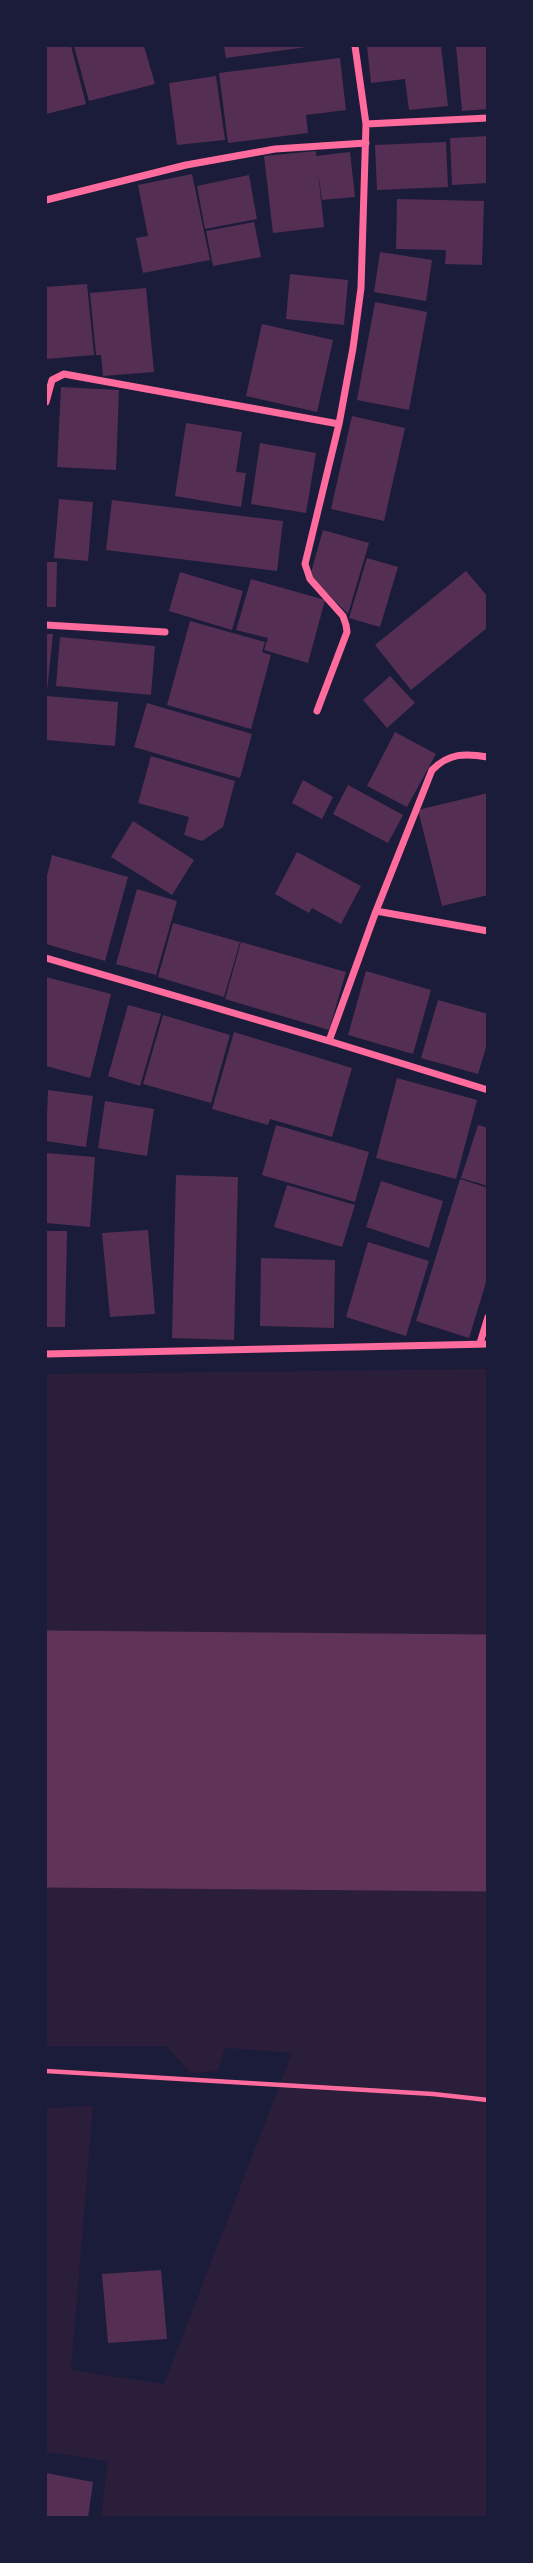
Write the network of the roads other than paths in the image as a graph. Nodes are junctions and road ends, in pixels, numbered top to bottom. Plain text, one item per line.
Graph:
1 (355, 46) edge
2 (488, 118) edge
3 (366, 124) junction
4 (366, 143) junction
5 (46, 200) edge
6 (46, 402) edge
7 (339, 424) junction
8 (46, 625) edge
9 (164, 632) dead end
10 (317, 711) dead end
11 (488, 757) edge
12 (376, 911) junction
13 (488, 932) edge
14 (46, 958) edge
15 (329, 1041) junction
16 (488, 1090) edge
17 (488, 1317) edge
18 (484, 1344) edge
19 (46, 1354) edge

1 - 3 street
2 - 3 street
3 - 4 street
4 - 5 street
4 - 7 street
6 - 7 street
7 - 10 street
8 - 9 street
11 - 12 street
12 - 13 street
12 - 15 street
14 - 15 street
15 - 16 street
17 - 18 street
18 - 19 street

